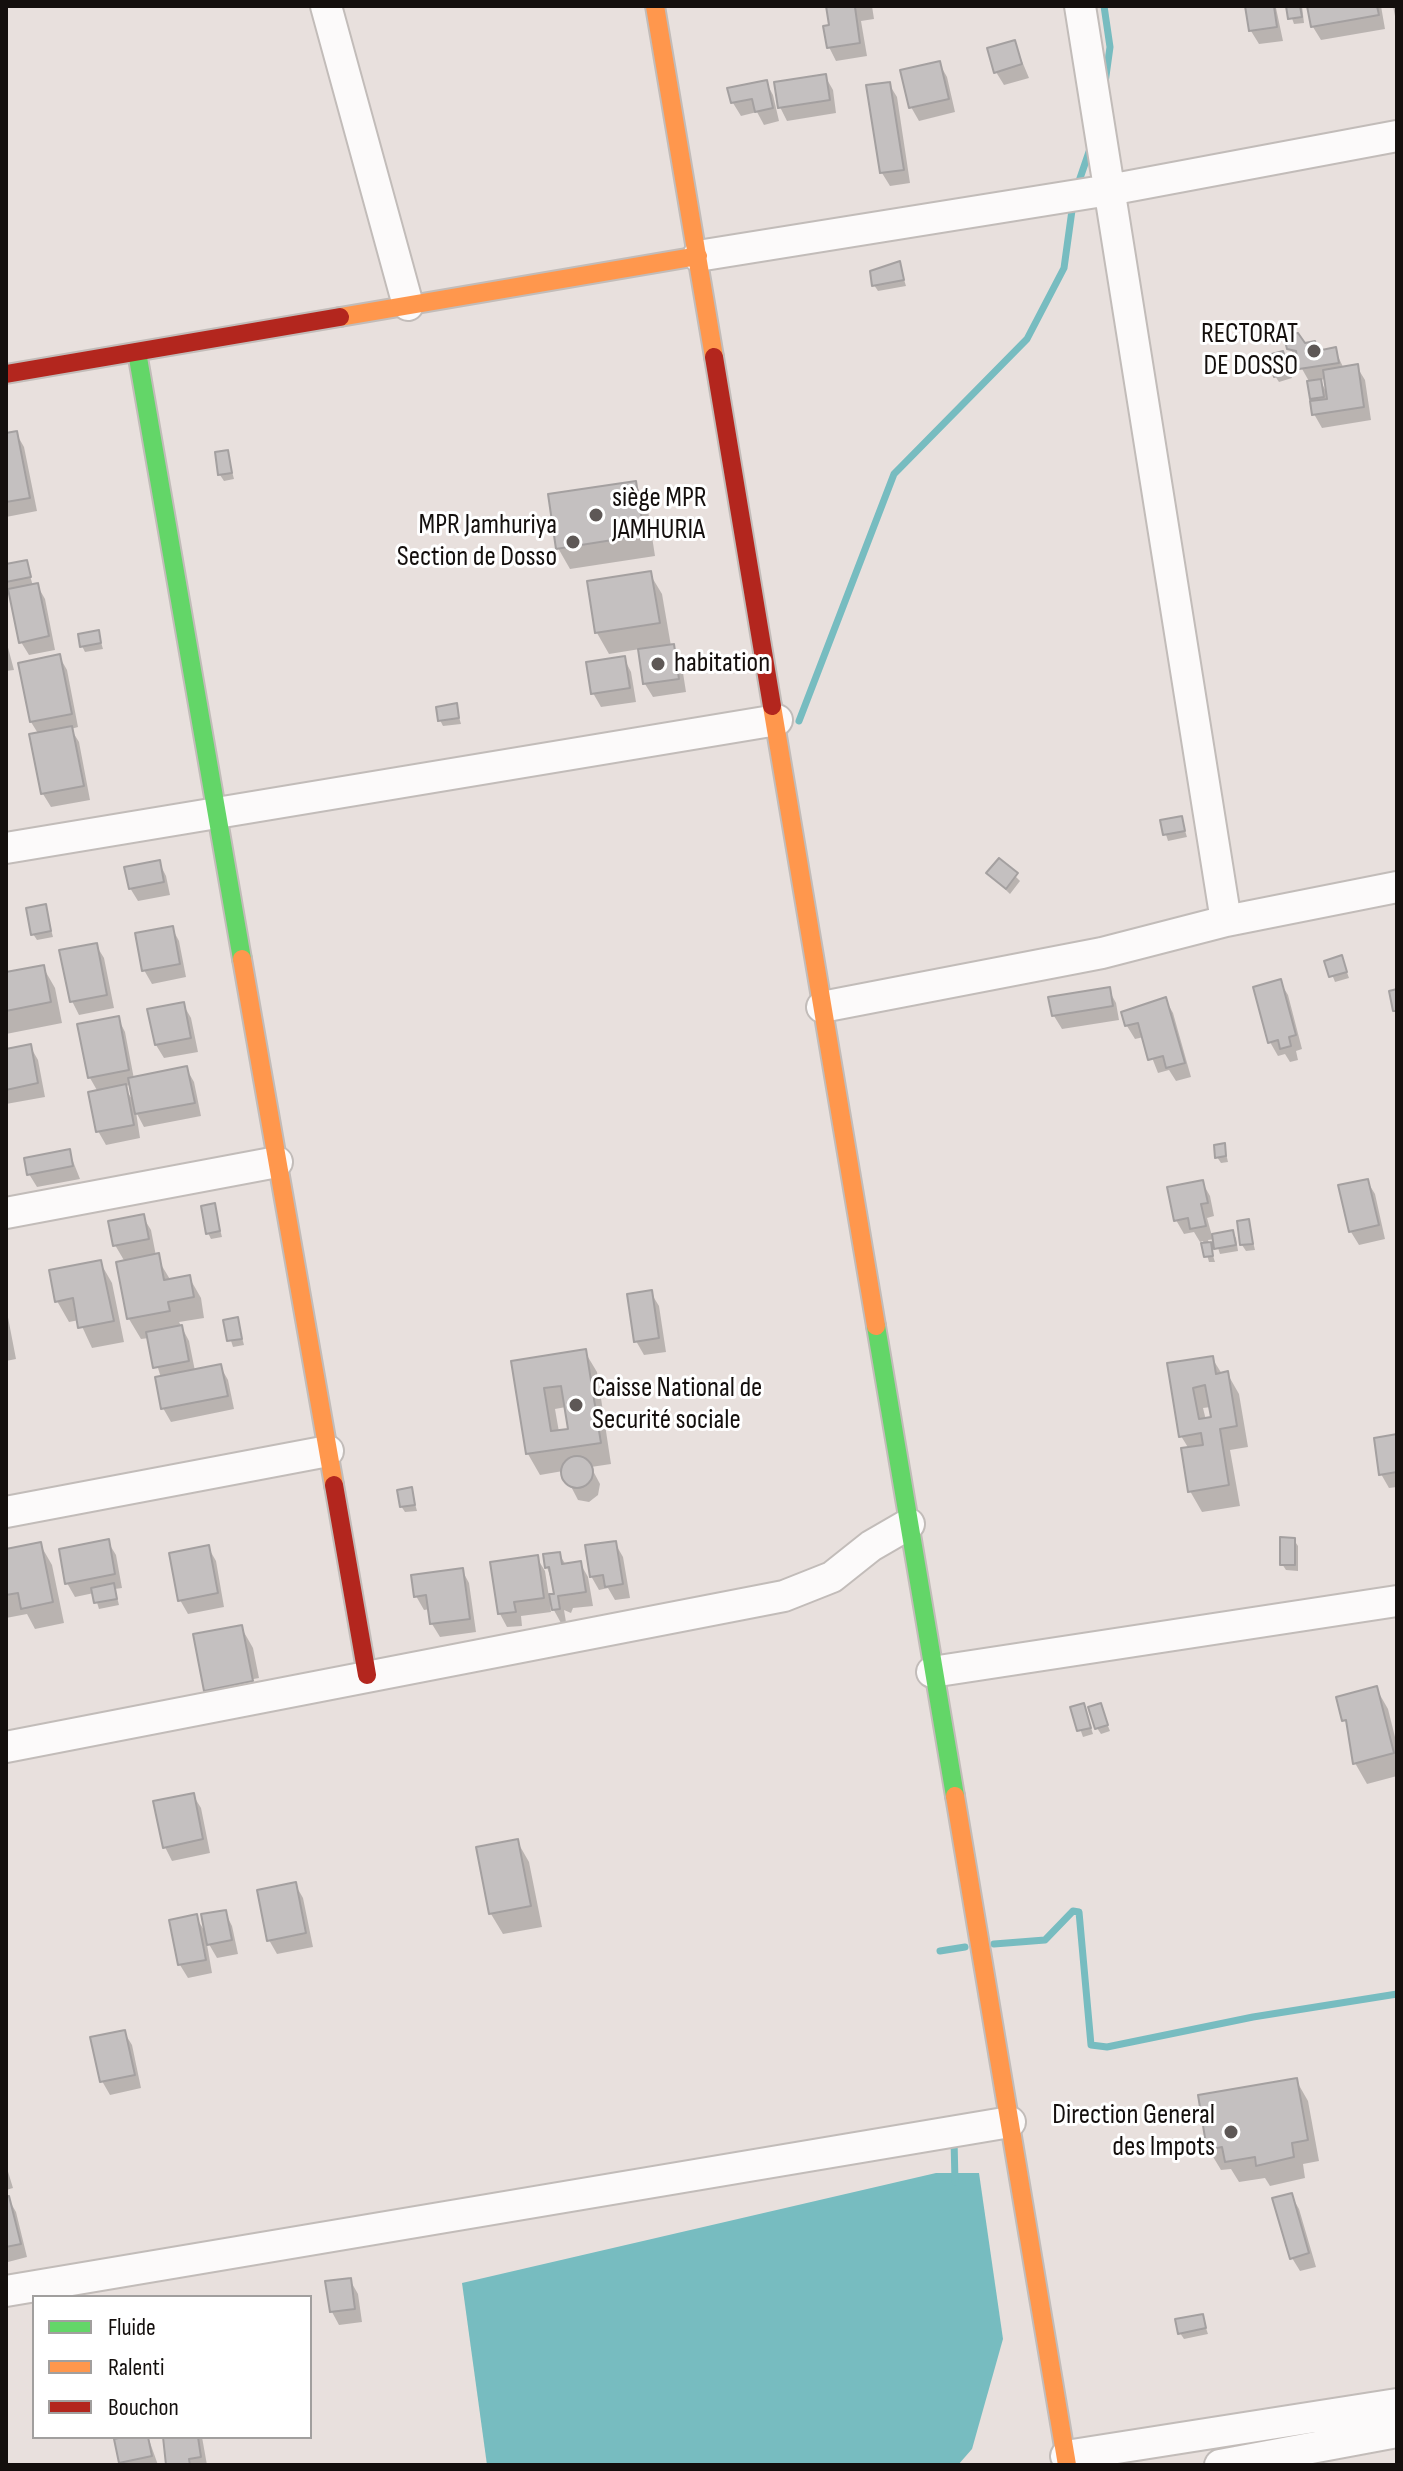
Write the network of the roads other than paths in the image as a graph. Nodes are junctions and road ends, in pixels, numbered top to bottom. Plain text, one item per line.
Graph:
1 (326, 6) edge
2 (655, 6) edge
3 (1080, 6) edge
4 (1397, 136) edge
5 (1109, 190) junction
6 (698, 256) junction
7 (408, 305) junction
8 (137, 352) junction
9 (6, 374) edge
10 (777, 720) junction
11 (217, 814) junction
12 (6, 848) edge
13 (1397, 887) edge
14 (1226, 921) junction
15 (822, 1007) junction
16 (277, 1162) junction
17 (6, 1213) edge
18 (328, 1451) junction
19 (6, 1512) edge
20 (909, 1524) junction
21 (1397, 1601) edge
22 (932, 1672) junction
23 (367, 1675) junction
24 (6, 1747) edge
25 (1010, 2122) junction
26 (6, 2291) edge
27 (1397, 2404) edge
28 (1397, 2432) edge
29 (1066, 2461) edge
30 (1220, 2465) edge

1 - 7 street
2 - 6 main road
3 - 5 street
4 - 5 street
5 - 6 street
5 - 14 street
6 - 7 main road
6 - 10 main road
7 - 8 main road
8 - 9 main road
8 - 11 main road
10 - 11 street
10 - 15 main road
11 - 12 street
11 - 16 main road
13 - 14 street
14 - 15 street
15 - 20 main road
16 - 17 street
16 - 18 main road
18 - 19 street
18 - 23 main road
20 - 22 main road
20 - 23 street
21 - 22 street
22 - 25 main road
23 - 24 street
25 - 26 street
25 - 29 main road
27 - 29 street
28 - 30 street

